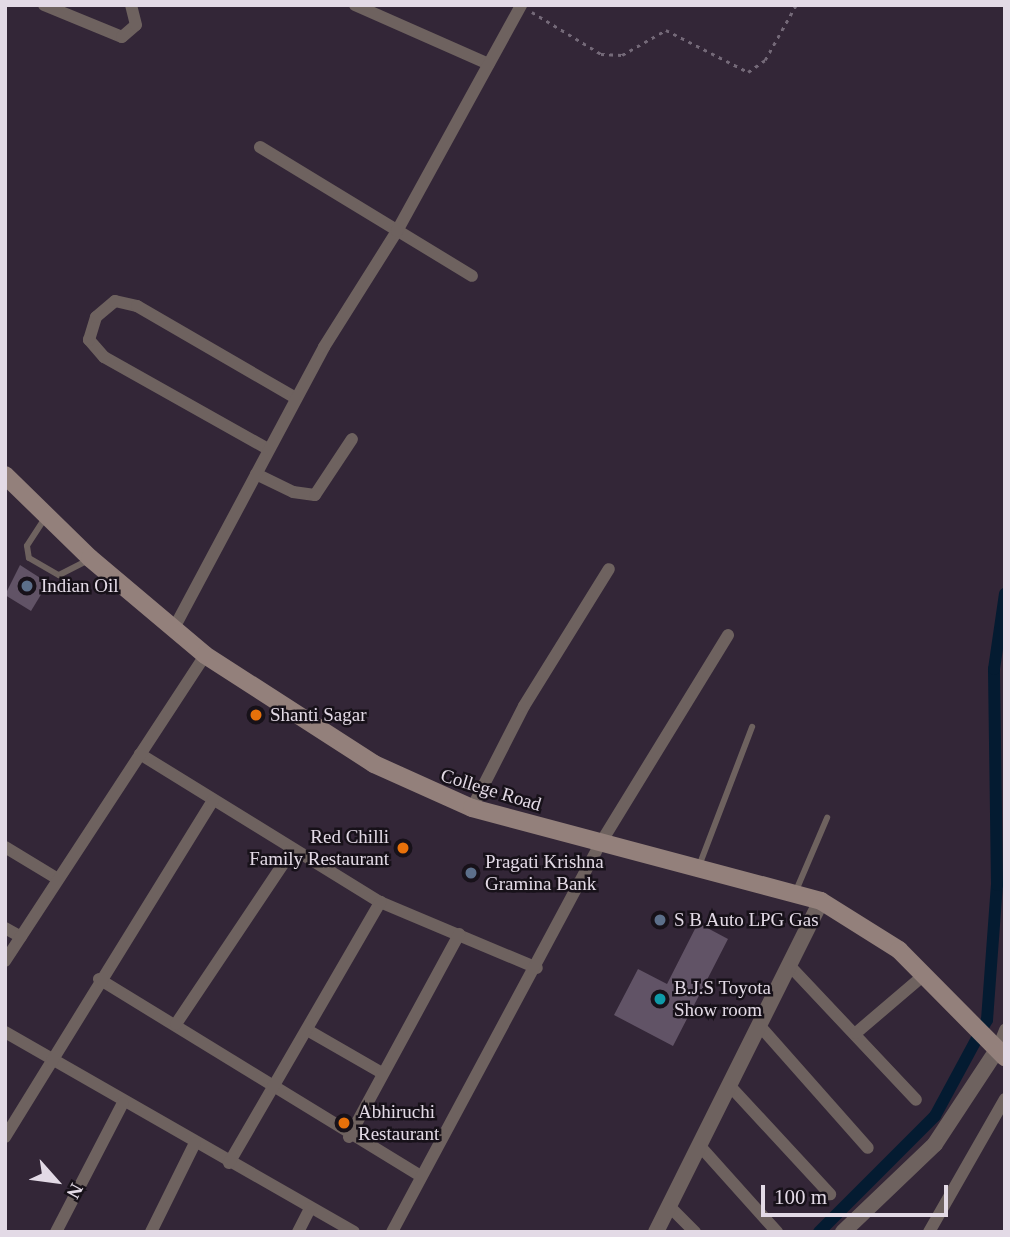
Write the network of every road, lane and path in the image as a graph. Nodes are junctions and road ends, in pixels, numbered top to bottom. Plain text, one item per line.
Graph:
1 (44, 5) edge
2 (131, 5) edge
3 (355, 5) edge
4 (521, 5) edge
5 (796, 5) edge
6 (489, 64) junction
7 (260, 147) dead end
8 (397, 231) junction
9 (472, 276) dead end
10 (296, 398) junction
11 (352, 439) dead end
12 (268, 449) junction
13 (256, 474) junction
14 (5, 475) edge
15 (47, 516) junction
16 (90, 558) junction
17 (609, 569) dead end
18 (173, 630) junction
19 (728, 635) dead end
20 (205, 655) junction
21 (752, 727) dead end
22 (140, 754) junction
23 (213, 800) junction
24 (472, 808) junction
25 (827, 818) dead end
26 (600, 844) junction
27 (5, 847) edge
28 (292, 851) junction
29 (698, 868) junction
30 (58, 879) junction
31 (795, 894) junction
32 (821, 901) junction
33 (380, 902) junction
34 (5, 928) edge
35 (459, 934) junction
36 (21, 937) junction
37 (5, 961) edge
38 (789, 965) junction
39 (537, 968) junction
40 (924, 975) junction
41 (99, 979) junction
42 (176, 1024) junction
43 (759, 1025) junction
44 (1005, 1030) edge
45 (309, 1031) junction
46 (5, 1032) edge
47 (856, 1033) junction
48 (996, 1048) edge
49 (49, 1061) junction
50 (382, 1073) junction
51 (729, 1085) junction
52 (275, 1089) junction
53 (1005, 1099) edge
54 (916, 1100) dead end
55 (123, 1103) junction
56 (349, 1136) junction
57 (5, 1137) edge
58 (195, 1143) junction
59 (699, 1145) junction
60 (868, 1148) dead end
61 (229, 1163) junction
62 (421, 1176) junction
63 (830, 1194) dead end
64 (669, 1206) junction
65 (310, 1208) junction
66 (153, 1229) edge
67 (56, 1232) edge
68 (166, 1232) edge
69 (298, 1232) edge
70 (354, 1232) edge
71 (392, 1232) edge
72 (656, 1232) edge
73 (695, 1232) edge
74 (777, 1232) edge
75 (843, 1232) edge
76 (929, 1232) edge

1 - 2 street
3 - 6 street
4 - 5 path
4 - 6 street
6 - 8 street
7 - 8 street
8 - 9 street
8 - 10 street
10 - 12 street
10 - 12 street
11 - 13 street
12 - 13 street
13 - 18 street
14 - 15 main road, College Road
15 - 16 main road, College Road
15 - 16 lane
16 - 18 main road, College Road
17 - 24 street
18 - 20 main road, College Road
19 - 26 street
20 - 22 street
20 - 24 main road, College Road
21 - 29 lane
22 - 23 street
22 - 30 street
23 - 28 street
23 - 41 street
24 - 26 main road, College Road
25 - 31 lane
26 - 29 main road, College Road
26 - 39 street
27 - 30 street
28 - 33 street
28 - 42 street
29 - 31 main road, College Road
30 - 36 street
31 - 32 main road, College Road
32 - 38 street
32 - 40 main road, College Road
33 - 35 street
33 - 45 street
34 - 36 street
35 - 39 street
35 - 50 street
36 - 37 street
38 - 43 street
38 - 47 street
39 - 62 street
40 - 47 street
40 - 48 main road, College Road
41 - 42 street
41 - 49 street
42 - 52 street
43 - 51 street
43 - 60 street
44 - 48 street
45 - 50 street
45 - 52 street
46 - 49 street
47 - 54 street
48 - 75 street
49 - 55 street
49 - 57 street
50 - 56 street
51 - 59 street
51 - 63 street
52 - 56 street
52 - 61 street
53 - 76 street
55 - 58 street
55 - 67 street
56 - 62 street
58 - 61 street
58 - 66 street
59 - 64 street
59 - 74 street
61 - 65 street
62 - 71 street
64 - 72 street
64 - 73 street
65 - 69 street
65 - 70 street
66 - 68 street

